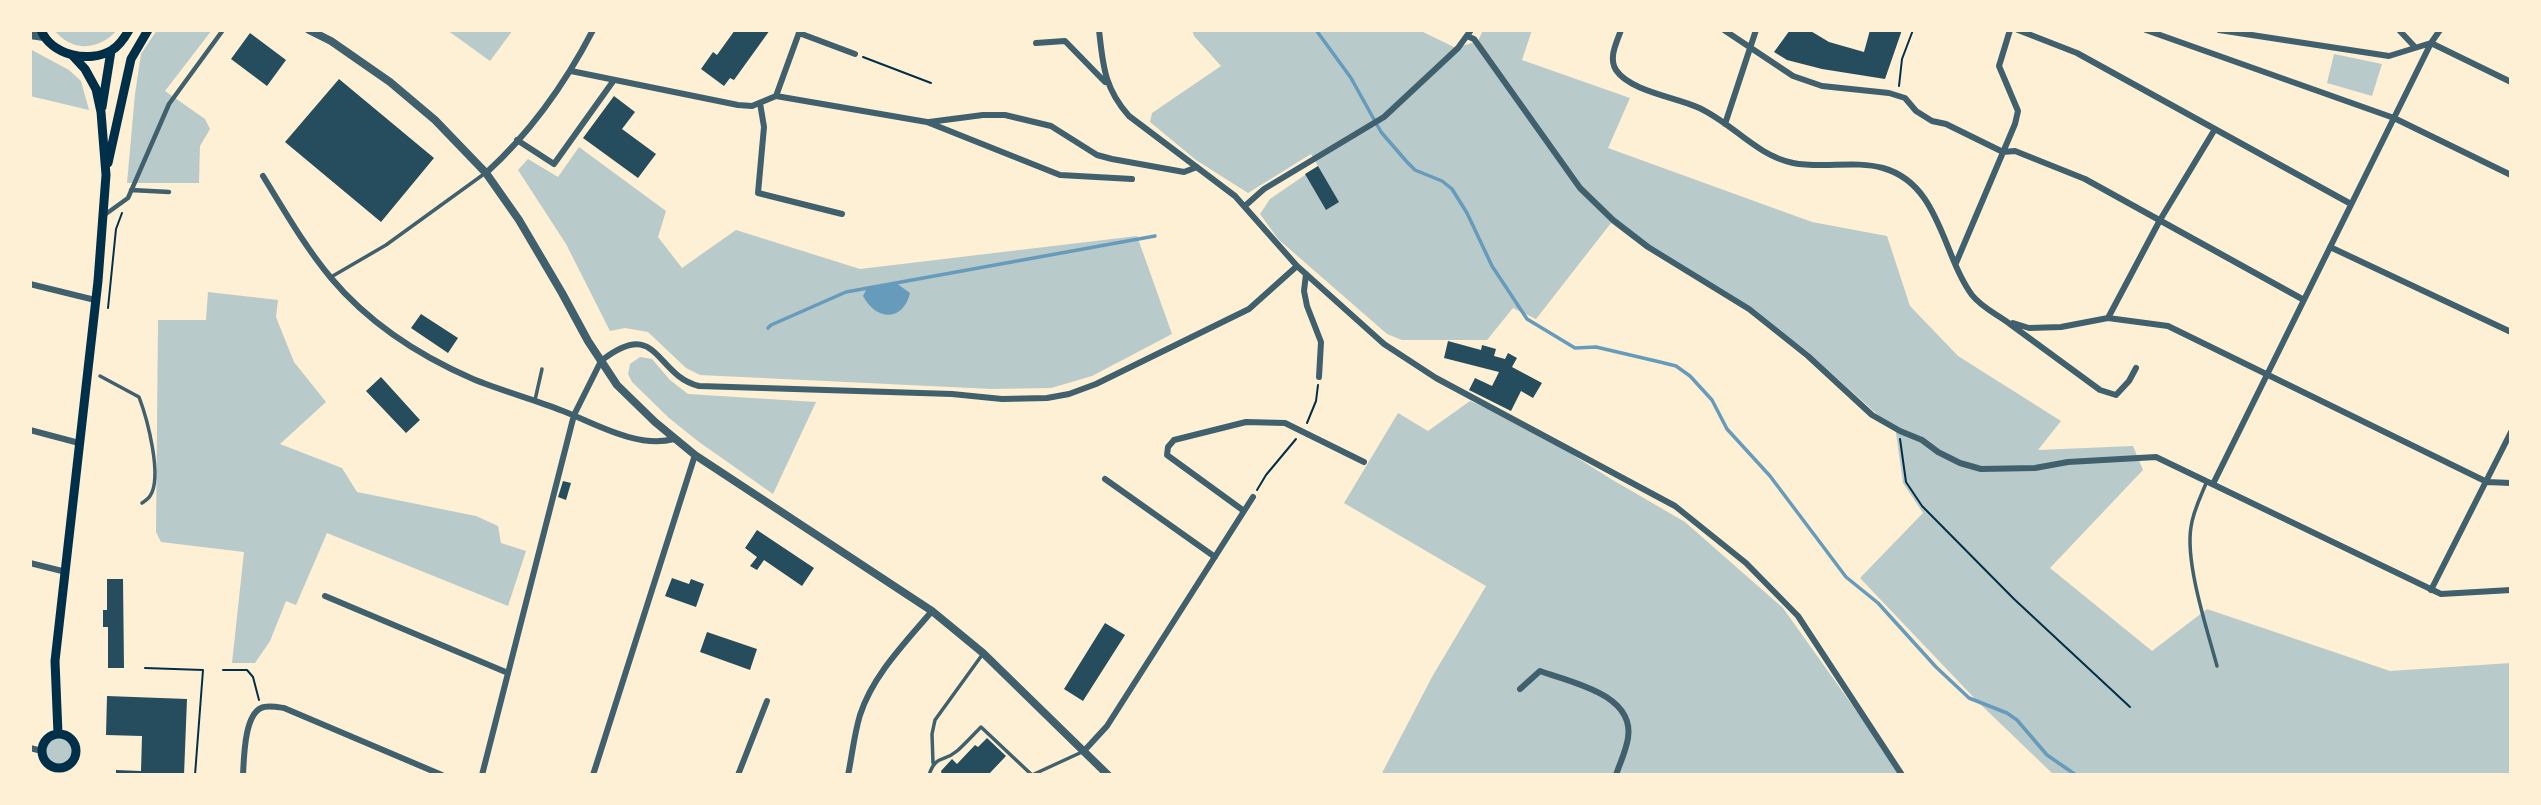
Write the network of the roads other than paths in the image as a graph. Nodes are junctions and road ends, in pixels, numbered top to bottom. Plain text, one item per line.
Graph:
1 (130, 30) edge
2 (148, 30) edge
3 (223, 30) edge
4 (309, 30) edge
5 (593, 30) edge
6 (1099, 30) edge
7 (1621, 30) edge
8 (1724, 30) edge
9 (1756, 30) edge
10 (2010, 30) edge
11 (2018, 30) edge
12 (2146, 30) edge
13 (2220, 30) edge
14 (2399, 30) edge
15 (2440, 30) edge
16 (799, 31) edge
17 (42, 33) edge
18 (1469, 33) edge
19 (30, 35) edge
20 (1036, 43) dead end
21 (2431, 43) junction
22 (2414, 46) junction
23 (1751, 47) junction
24 (111, 51) junction
25 (855, 54) road end
26 (73, 56) junction
27 (570, 71) junction
28 (614, 80) junction
29 (2511, 82) edge
30 (1107, 83) junction
31 (776, 96) junction
32 (760, 103) junction
33 (101, 112) junction
34 (2393, 118) junction
35 (927, 122) junction
36 (1725, 124) junction
37 (2214, 129) junction
38 (517, 140) junction
39 (2003, 152) junction
40 (1197, 167) junction
41 (486, 173) junction
42 (2511, 174) edge
43 (106, 175) junction
44 (263, 176) dead end
45 (1132, 179) dead end
46 (131, 190) junction
47 (169, 192) dead end
48 (2351, 204) junction
49 (1246, 205) junction
50 (842, 214) dead end
51 (103, 216) junction
52 (2160, 220) junction
53 (2330, 247) junction
54 (1956, 263) junction
55 (1297, 266) junction
56 (1306, 274) junction
57 (331, 278) junction
58 (30, 284) edge
59 (95, 300) junction
60 (2304, 300) junction
61 (2108, 318) junction
62 (2006, 321) junction
63 (2511, 332) edge
64 (601, 360) junction
65 (2136, 368) dead end
66 (542, 369) dead end
67 (2268, 374) junction
68 (100, 376) dead end
69 (1319, 377) road end
70 (535, 400) junction
71 (574, 415) junction
72 (30, 430) edge
73 (2511, 432) edge
74 (674, 439) junction
75 (79, 443) junction
76 (695, 455) junction
77 (1364, 462) dead end
78 (1105, 479) dead end
79 (2211, 482) junction
80 (2487, 482) junction
81 (2511, 483) edge
82 (1253, 497) road end
83 (142, 503) dead end
84 (1244, 511) junction
85 (1215, 557) junction
86 (30, 563) edge
87 (66, 572) junction
88 (2431, 590) junction
89 (2511, 590) edge
90 (325, 596) dead end
91 (932, 611) junction
92 (983, 653) junction
93 (2217, 666) dead end
94 (508, 673) junction
95 (1520, 689) dead end
96 (767, 701) dead end
97 (58, 734) junction
98 (30, 748) edge
99 (42, 751) junction
100 (1084, 751) junction
101 (933, 763) junction
102 (55, 771) edge
103 (243, 775) edge
104 (442, 775) edge
105 (482, 775) edge
106 (593, 775) edge
107 (738, 775) edge
108 (848, 775) edge
109 (929, 775) edge
110 (1032, 775) edge
111 (1108, 775) edge
112 (1616, 775) edge
113 (1902, 775) edge

1 - 24 main road
2 - 43 main road
3 - 46 street
4 - 41 street
5 - 27 street
6 - 30 street
7 - 36 street
8 - 23 street
9 - 23 street
10 - 39 street
11 - 37 street
12 - 34 street
13 - 22 street
14 - 22 street
15 - 21 street
16 - 25 street
16 - 31 street
17 - 19 street
17 - 26 main road
18 - 49 street
18 - 79 street
20 - 30 street
21 - 22 street
21 - 29 street
21 - 34 street
23 - 36 street
23 - 39 street
24 - 26 main road
24 - 33 main road
26 - 33 main road
27 - 28 street
27 - 38 street
28 - 32 street
28 - 38 street
30 - 40 street
31 - 32 street
31 - 35 street
32 - 50 street
33 - 43 main road
34 - 42 street
34 - 48 street
35 - 40 street
35 - 45 street
36 - 54 street
37 - 48 street
37 - 52 street
38 - 41 street
39 - 52 street
39 - 54 street
40 - 49 street
41 - 57 lane
41 - 64 street
43 - 51 main road
44 - 57 street
46 - 47 street
46 - 51 street
48 - 53 street
49 - 55 street
51 - 59 main road
52 - 60 street
52 - 61 street
53 - 60 street
53 - 63 street
54 - 62 street
55 - 56 street
55 - 64 street
56 - 69 street
56 - 113 street
57 - 70 street
58 - 59 street
59 - 75 main road
60 - 67 street
61 - 62 street
61 - 67 street
62 - 65 street
64 - 71 street
64 - 74 street
66 - 70 lane
67 - 79 street
67 - 80 street
68 - 83 lane
70 - 71 street
71 - 74 street
71 - 94 street
72 - 75 street
73 - 80 street
74 - 76 street
75 - 87 main road
76 - 91 street
76 - 106 street
77 - 84 street
78 - 85 street
79 - 88 street
79 - 93 lane
80 - 81 street
80 - 88 street
82 - 84 street
84 - 85 street
85 - 100 street
86 - 87 street
87 - 97 main road
88 - 89 street
90 - 94 street
91 - 92 street
91 - 108 street
92 - 100 street
92 - 101 lane
94 - 105 street
95 - 112 street
96 - 107 street
97 - 99 main road
97 - 102 main road
98 - 99 street
99 - 102 main road
100 - 110 lane
100 - 111 street
101 - 109 lane
101 - 110 lane
103 - 104 street

